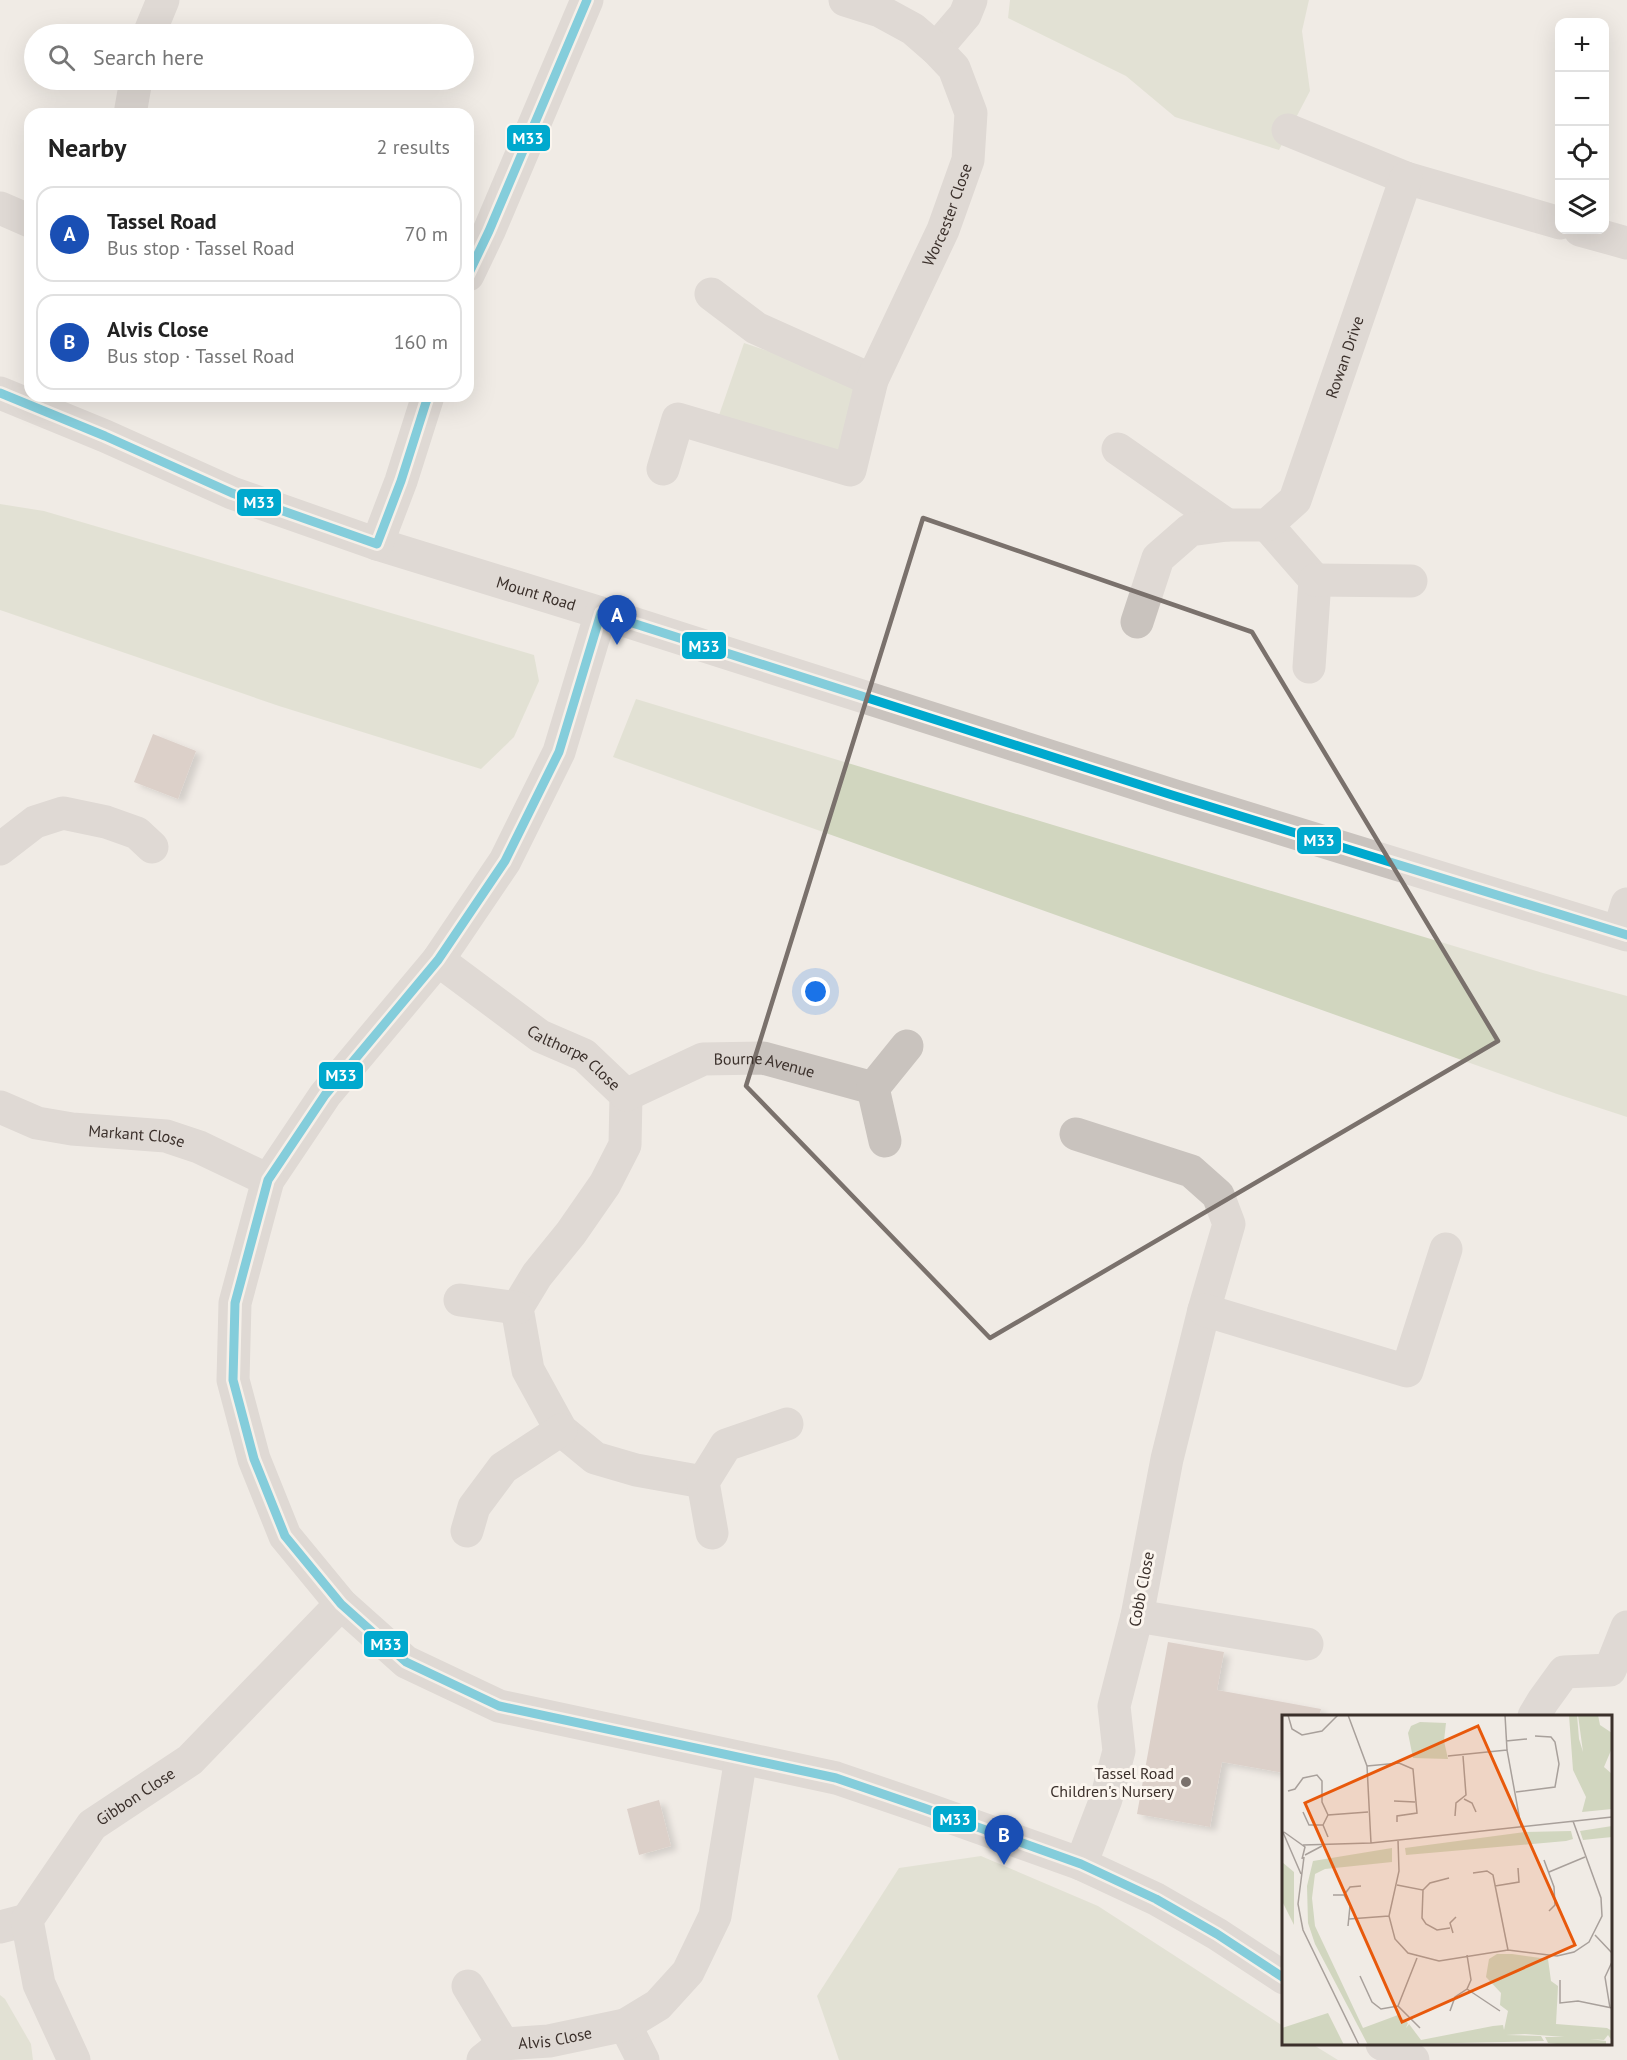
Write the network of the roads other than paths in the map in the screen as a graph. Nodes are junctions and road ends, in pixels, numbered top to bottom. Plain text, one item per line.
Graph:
1 (163, 0) edge
2 (587, 0) edge
3 (845, 0) edge
4 (971, 0) edge
5 (153, 24) edge
6 (936, 49) junction
7 (134, 90) edge
8 (131, 108) edge
9 (1287, 130) dead end
10 (1406, 178) junction
11 (0, 207) edge
12 (24, 218) edge
13 (1555, 222) edge
14 (1594, 234) edge
15 (1627, 243) edge
16 (474, 262) edge
17 (711, 294) dead end
18 (872, 380) junction
19 (1, 395) edge
20 (426, 402) edge
21 (1119, 449) dead end
22 (663, 470) dead end
23 (1227, 525) junction
24 (1267, 525) junction
25 (377, 544) junction
26 (1315, 580) junction
27 (1411, 581) dead end
28 (601, 613) junction
29 (1137, 622) dead end
30 (1309, 668) dead end
31 (152, 847) dead end
32 (0, 849) edge
33 (1624, 923) edge
34 (438, 960) junction
35 (907, 1046) dead end
36 (873, 1088) junction
37 (626, 1095) junction
38 (0, 1107) edge
39 (1076, 1134) dead end
40 (885, 1141) dead end
41 (268, 1180) junction
42 (1446, 1249) dead end
43 (460, 1300) dead end
44 (517, 1308) junction
45 (1204, 1310) junction
46 (787, 1424) dead end
47 (561, 1430) junction
48 (703, 1482) junction
49 (467, 1531) dead end
50 (712, 1533) dead end
51 (341, 1604) junction
52 (1137, 1616) junction
53 (1627, 1627) edge
54 (1307, 1644) dead end
55 (1538, 1709) edge
56 (741, 1758) junction
57 (1081, 1864) junction
58 (13, 1923) edge
59 (1282, 1977) edge
60 (468, 1986) dead end
61 (625, 2025) junction
62 (1386, 2045) edge
63 (493, 2052) edge
64 (74, 2060) edge
65 (643, 2060) edge
66 (1413, 2060) edge

1 - 5 street
2 - 16 street
3 - 6 street, Worcester Close
4 - 6 street
6 - 18 street, Worcester Close
7 - 8 street
9 - 10 street
10 - 13 street
10 - 24 street, Rowan Drive
11 - 12 street
14 - 15 street
17 - 18 street
18 - 22 street, Worcester Close
19 - 25 street, Mount Road
20 - 25 street
21 - 23 street
23 - 24 street
23 - 29 street
24 - 26 street
25 - 28 street, Mount Road
26 - 27 street
26 - 30 street
28 - 33 street, Mount Road
28 - 34 street
31 - 32 street
34 - 37 street, Calthorpe Close
34 - 41 street
35 - 36 street
36 - 37 street, Bourne Avenue
36 - 40 street
37 - 44 street, Calthorpe Close
38 - 41 street, Markant Close
39 - 45 street, Cobb Close
41 - 51 street
42 - 45 street
43 - 44 street
44 - 47 street
45 - 52 street, Cobb Close
46 - 48 street
47 - 48 street
47 - 49 street
48 - 50 street
51 - 56 street
51 - 58 street, Gibbon Close
52 - 54 street
52 - 57 street, Cobb Close
53 - 55 street
56 - 57 street
56 - 61 street, Alvis Close
57 - 59 street
58 - 64 street, Gibbon Close
60 - 63 street, Alvis Close
61 - 63 street, Alvis Close
61 - 65 street
62 - 66 street

